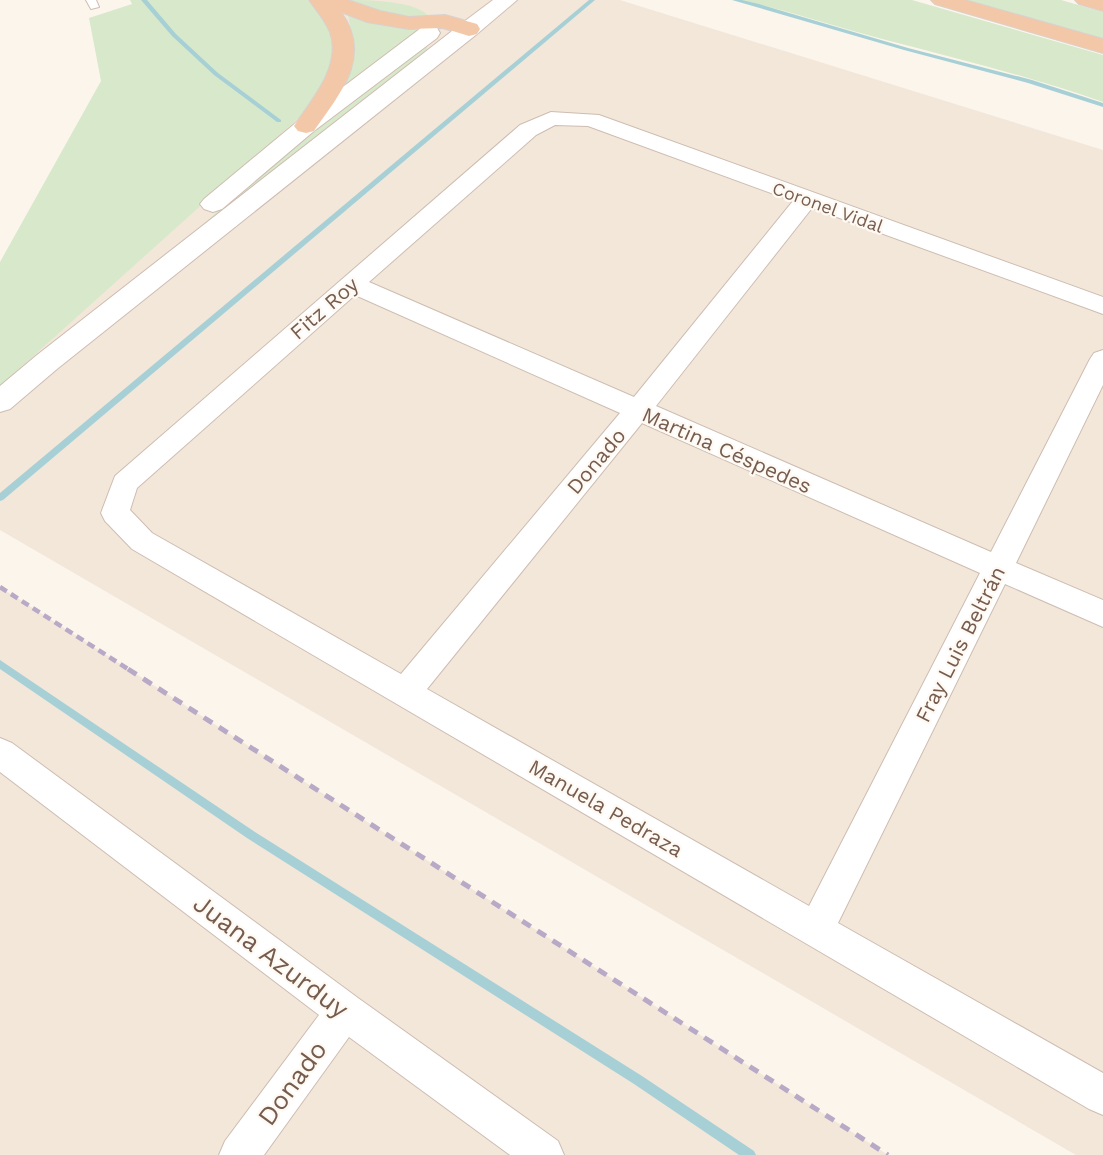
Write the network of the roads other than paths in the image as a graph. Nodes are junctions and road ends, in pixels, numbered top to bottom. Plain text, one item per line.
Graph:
1 (320, 0) edge
2 (328, 0) edge
3 (506, 0) edge
4 (942, 0) edge
5 (1086, 0) edge
6 (422, 4) dead end
7 (466, 4) dead end
8 (1103, 5) edge
9 (445, 21) junction
10 (469, 29) junction
11 (1103, 46) edge
12 (551, 118) joint
13 (306, 126) junction
14 (807, 199) junction
15 (352, 284) junction
16 (1103, 306) edge
17 (1103, 359) edge
18 (47, 362) junction
19 (0, 402) edge
20 (637, 411) junction
21 (115, 513) joint
22 (998, 568) junction
23 (1103, 614) edge
24 (405, 692) junction
25 (0, 753) edge
26 (816, 929) junction
27 (345, 1011) junction
28 (1103, 1095) edge
29 (239, 1155) edge
30 (544, 1155) edge

1 - 13 highway
2 - 9 highway
3 - 10 street
4 - 11 highway
5 - 8 highway
6 - 9 highway
7 - 9 street
9 - 10 highway
9 - 13 street
10 - 18 street
12 - 14 street, Coronel Vidal
12 - 15 street, Fitz Roy
13 - 18 street
14 - 16 street, Coronel Vidal
14 - 20 street, Donado
15 - 20 street, Martina Céspedes
15 - 21 street, Fitz Roy
17 - 22 street, Fray Luis Beltrán
18 - 19 street
20 - 22 street, Martina Céspedes
20 - 24 street, Donado
21 - 24 street, Manuela Pedraza
22 - 23 street, Martina Céspedes
22 - 26 street, Fray Luis Beltrán
24 - 26 street, Manuela Pedraza
25 - 27 street, Juana Azurduy
26 - 28 street, Manuela Pedraza
27 - 29 street, Donado
27 - 30 street, Juana Azurduy

